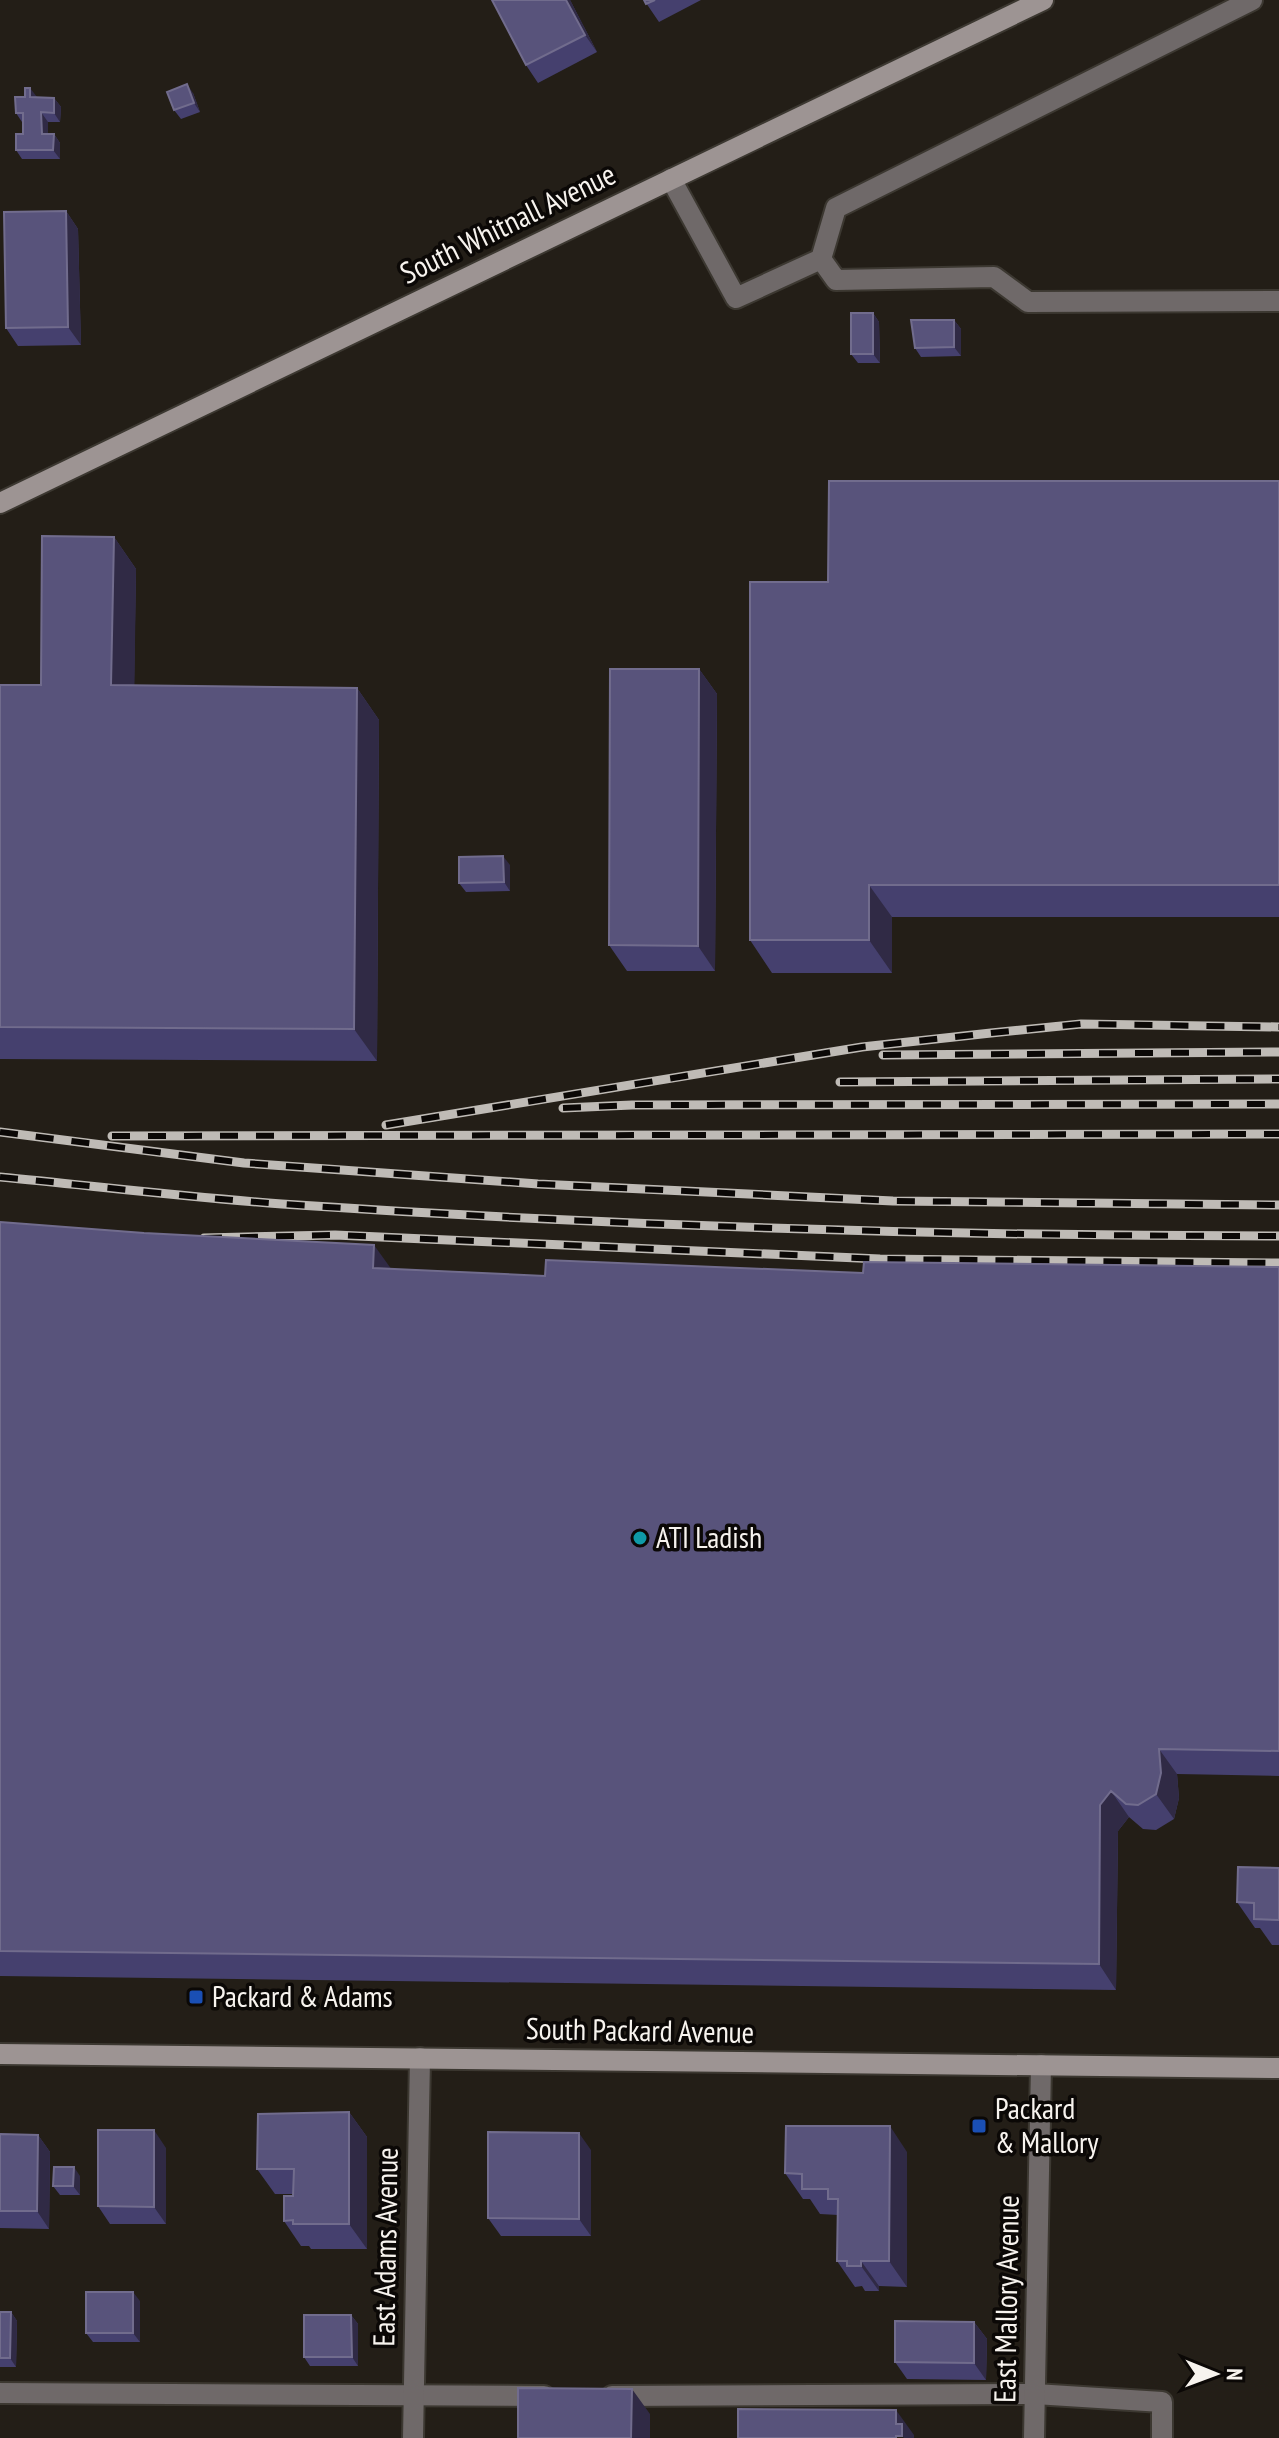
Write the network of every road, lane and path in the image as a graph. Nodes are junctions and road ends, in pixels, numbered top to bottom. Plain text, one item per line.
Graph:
1 (1043, 0) edge
2 (1252, 0) edge
3 (671, 179) junction
4 (821, 259) junction
5 (1279, 301) edge
6 (0, 503) edge
7 (0, 2054) edge
8 (420, 2058) junction
9 (1041, 2065) junction
10 (1279, 2068) edge
11 (0, 2393) edge
12 (1035, 2394) junction
13 (413, 2397) junction
14 (413, 2438) edge
15 (1034, 2438) edge
16 (1162, 2438) edge

1 - 3 street, South Whitnall Avenue
2 - 4 street
3 - 4 street
3 - 6 street, South Whitnall Avenue
4 - 5 street
7 - 8 street, South Packard Avenue
8 - 9 street, South Packard Avenue
8 - 13 street, East Adams Avenue
9 - 10 street, South Packard Avenue
9 - 12 street, East Mallory Avenue
11 - 13 street
12 - 13 street
12 - 15 street, East Mallory Avenue
12 - 16 street
13 - 14 street, East Adams Avenue

